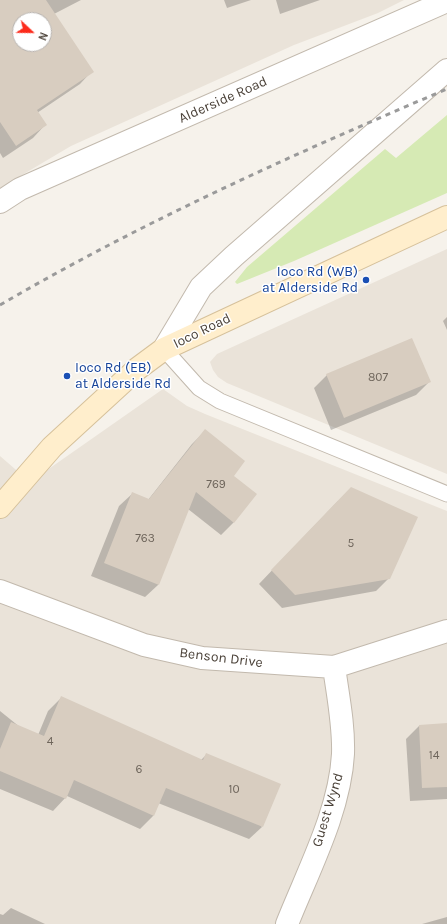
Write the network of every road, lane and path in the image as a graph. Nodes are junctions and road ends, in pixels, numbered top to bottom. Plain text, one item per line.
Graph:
1 (447, 1) edge
2 (447, 70) edge
3 (0, 202) edge
4 (447, 217) edge
5 (164, 349) junction
6 (447, 494) edge
7 (0, 507) edge
8 (0, 591) edge
9 (447, 631) edge
10 (334, 667) junction
11 (287, 924) edge

1 - 3 street, Alderside Road
2 - 5 street
4 - 5 main road, Ioco Road
5 - 6 lane
5 - 7 main road, Ioco Road
8 - 10 street, Benson Drive
9 - 10 street, Benson Drive
10 - 11 street, Guest Wynd

